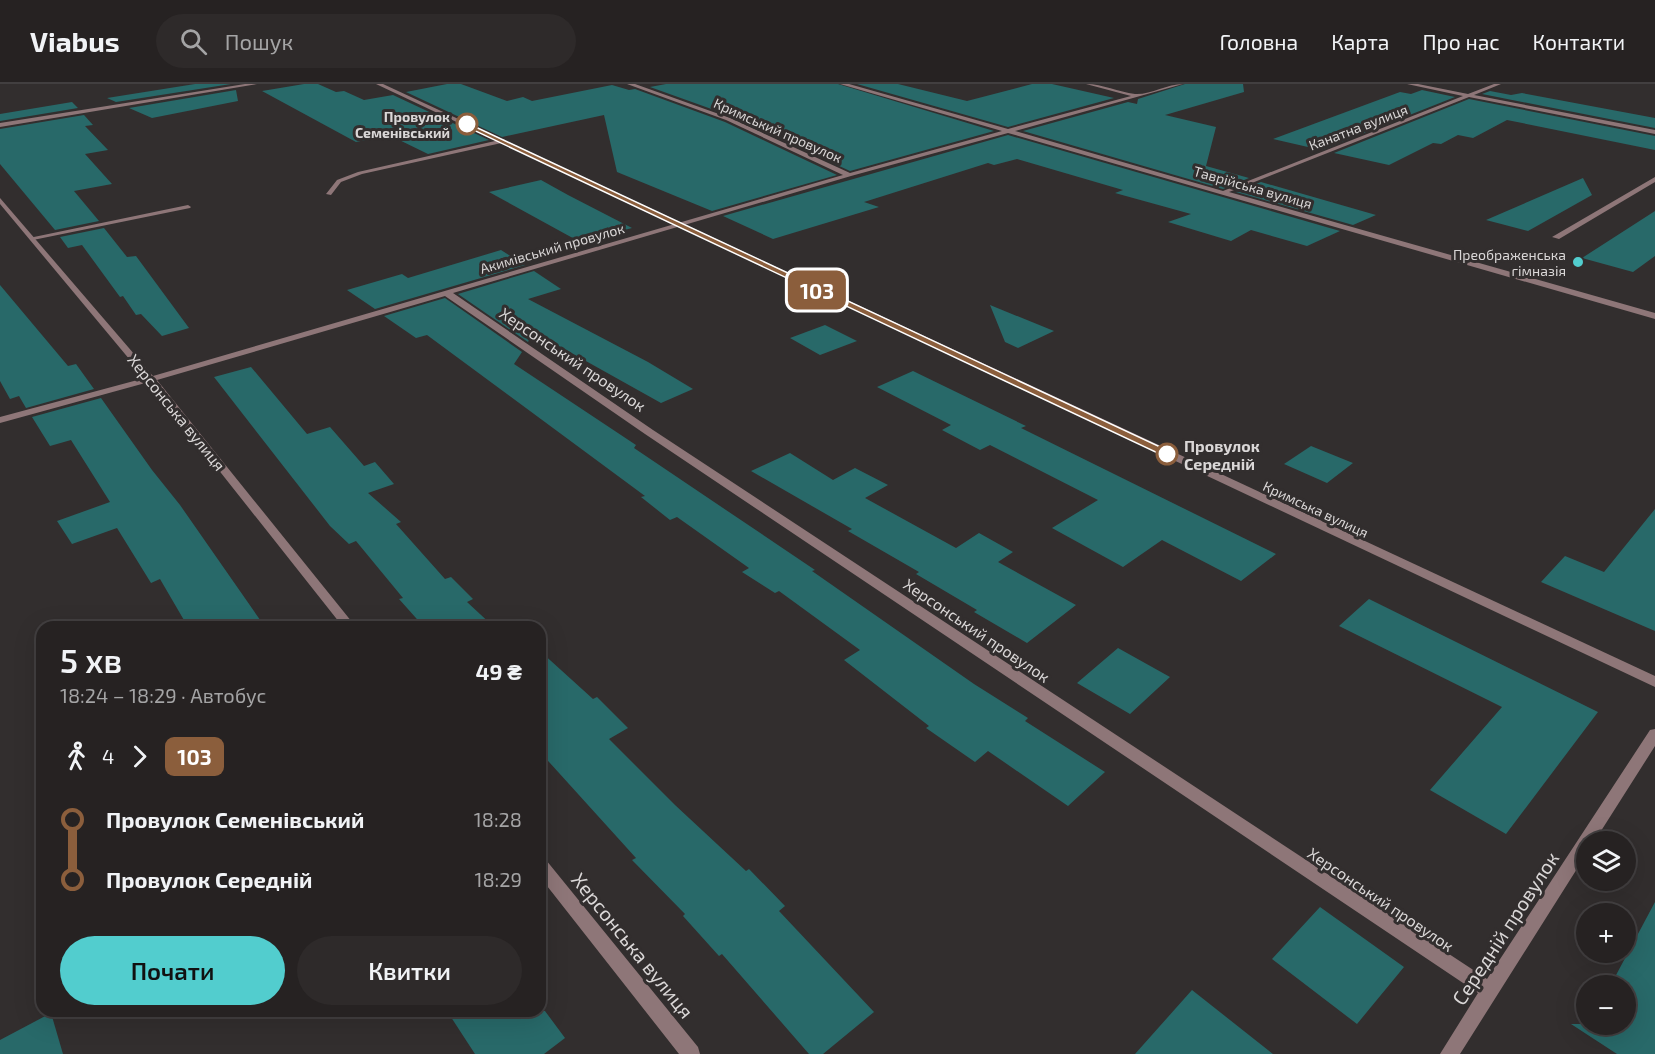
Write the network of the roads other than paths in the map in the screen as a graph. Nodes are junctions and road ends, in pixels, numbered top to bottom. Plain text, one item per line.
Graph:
1 (254, 84) edge
2 (379, 84) edge
3 (630, 84) edge
4 (843, 84) edge
5 (1089, 84) edge
6 (1180, 84) edge
7 (1410, 84) edge
8 (1498, 84) edge
9 (1139, 96) junction
10 (1470, 96) junction
11 (0, 125) edge
12 (1011, 131) junction
13 (1655, 132) edge
14 (504, 141) junction
15 (849, 175) junction
16 (1655, 179) edge
17 (1226, 191) junction
18 (329, 194) dead end
19 (0, 200) edge
20 (188, 207) dead end
21 (678, 225) junction
22 (1556, 237) dead end
23 (33, 238) junction
24 (447, 293) junction
25 (1655, 316) edge
26 (151, 379) junction
27 (0, 420) edge
28 (345, 621) edge
29 (1655, 682) edge
30 (1655, 734) edge
31 (546, 873) edge
32 (1490, 991) junction
33 (691, 1054) edge
34 (1449, 1054) edge

1 - 11 street
2 - 14 street, Кримська вулиця
3 - 15 street, Кримський провулок
4 - 12 street, Таврійська вулиця
5 - 9 street
6 - 9 street, Акимівський провулок
7 - 10 street
8 - 10 street, Канатна вулиця
9 - 12 street, Акимівський провулок
10 - 13 street
10 - 17 street, Канатна вулиця
12 - 15 street, Акимівський провулок
12 - 17 street, Таврійська вулиця
14 - 18 street
14 - 21 street, Кримська вулиця
15 - 21 street, Акимівський провулок
16 - 22 street
17 - 25 street, Таврійська вулиця
19 - 23 street, Херсонська вулиця
20 - 23 street
21 - 24 street, Акимівський провулок
21 - 29 street, Кримська вулиця
23 - 26 street, Херсонська вулиця
24 - 26 street, Акимівський провулок
24 - 32 street, Херсонський провулок
26 - 27 street, Акимівський провулок
26 - 28 street, Херсонська вулиця
30 - 32 street, Середній провулок
31 - 33 street, Херсонська вулиця
32 - 34 street, Середній провулок

